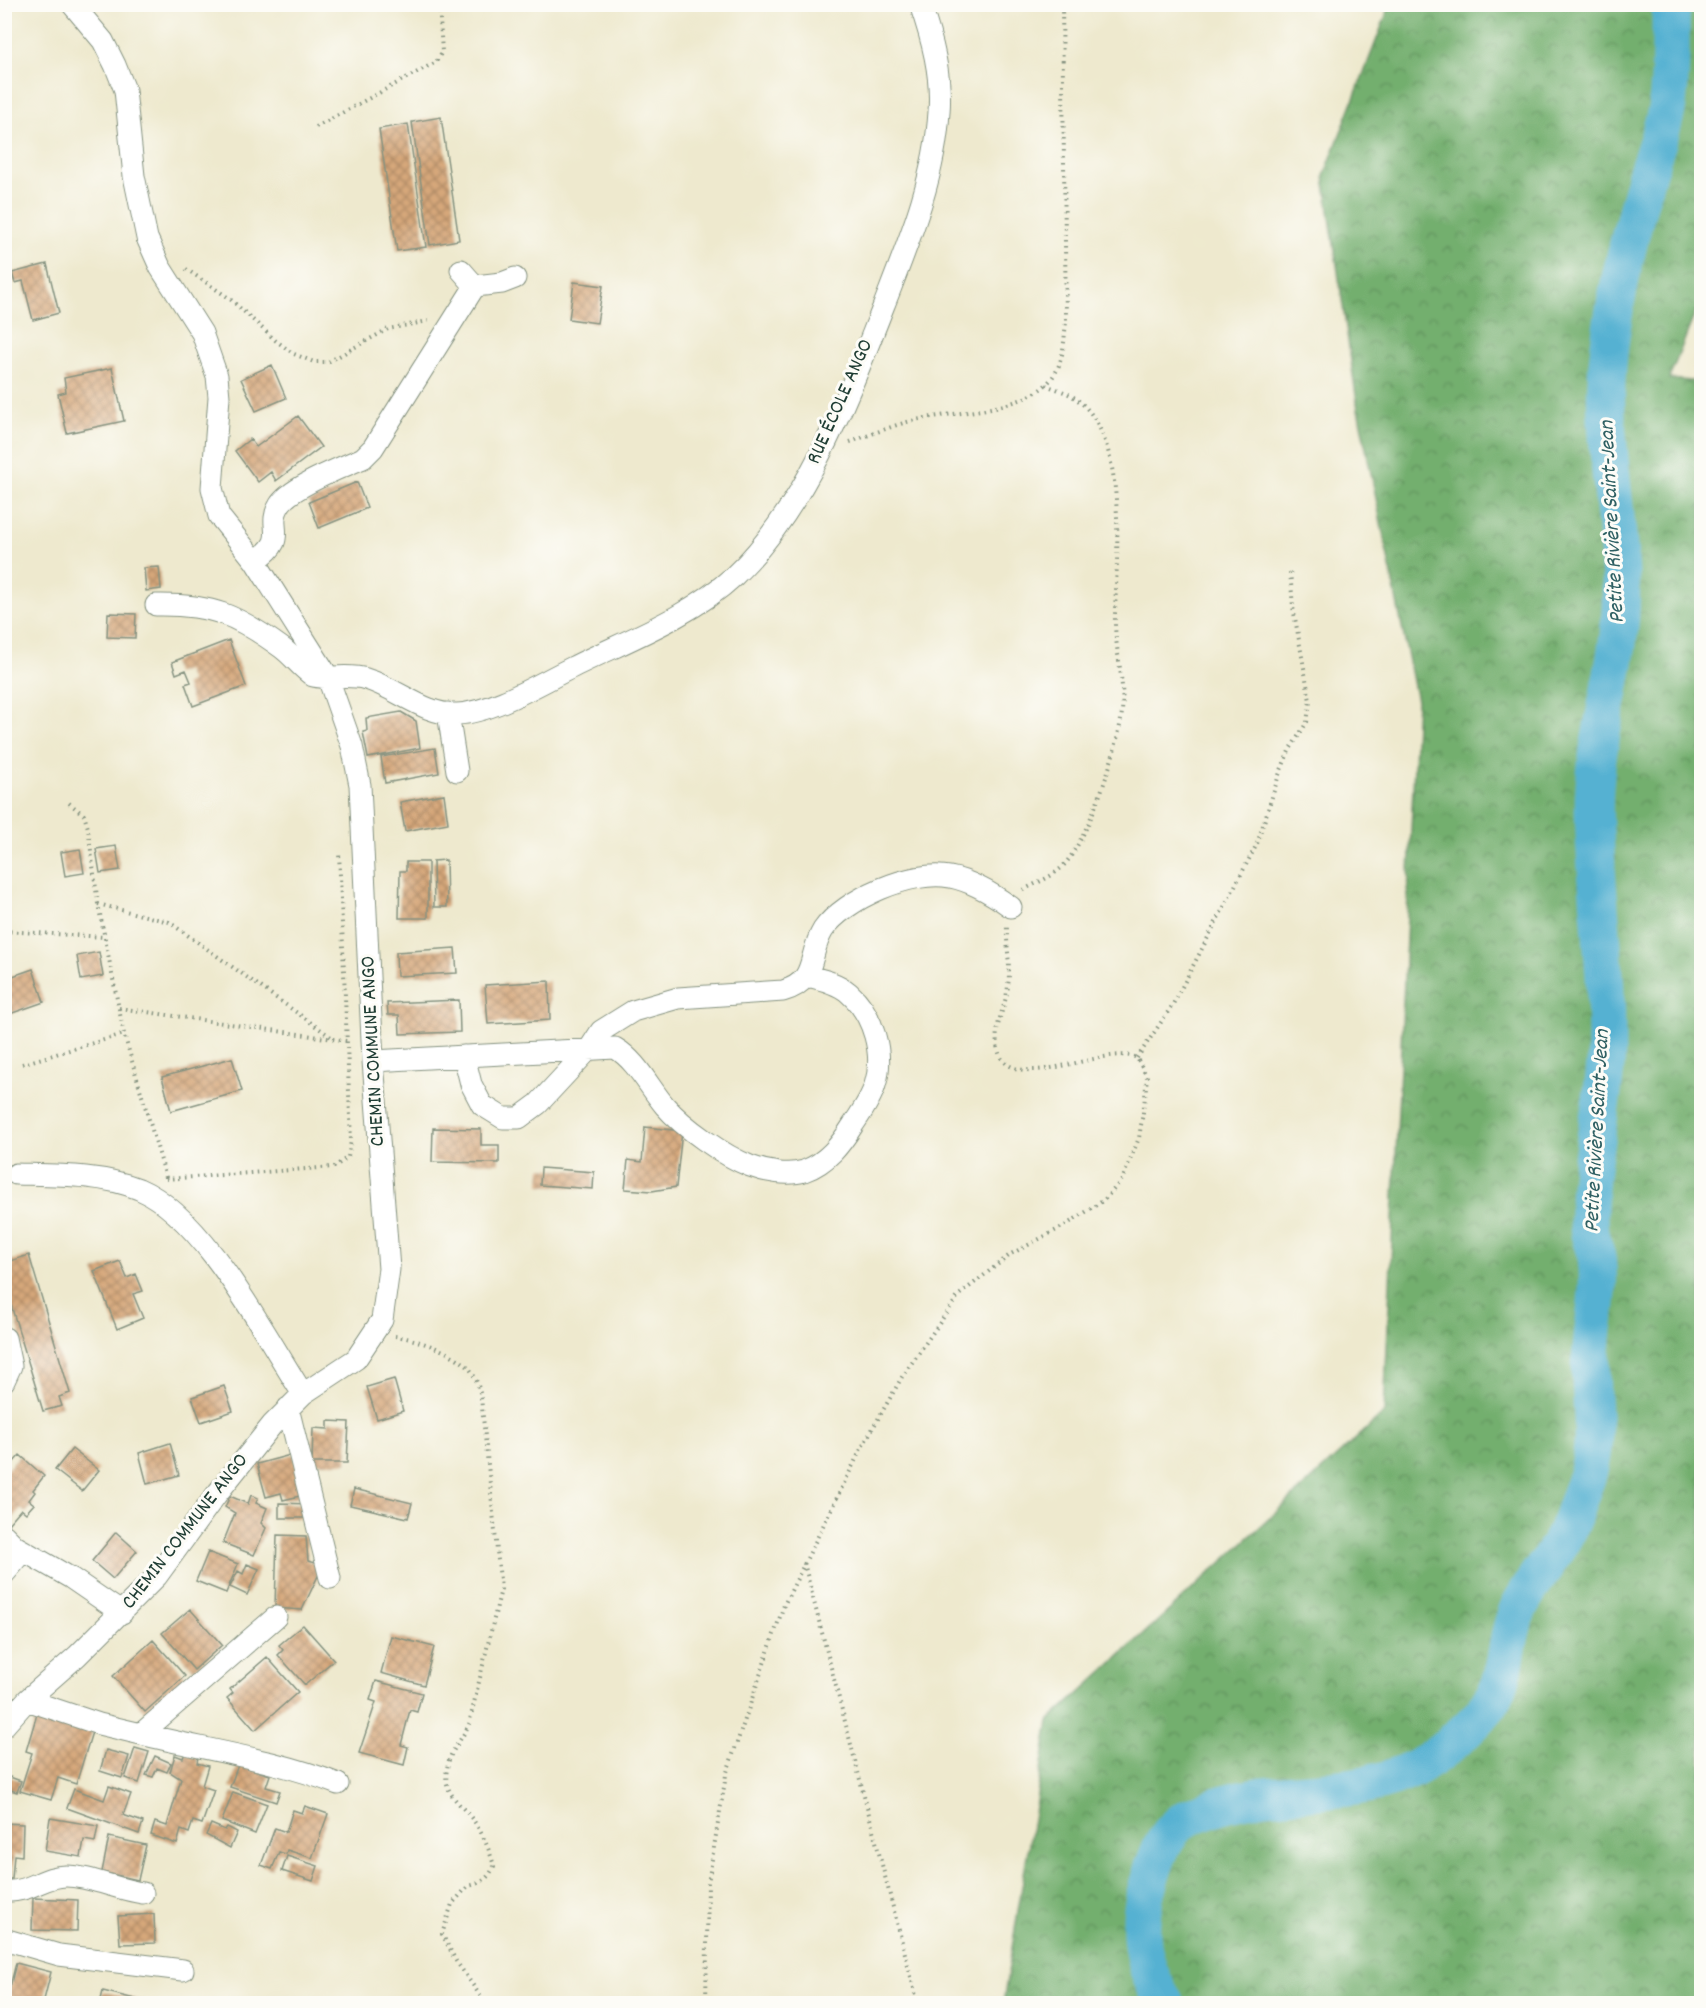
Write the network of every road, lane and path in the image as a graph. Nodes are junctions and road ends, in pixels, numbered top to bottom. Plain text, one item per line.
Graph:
1 (72, 4) edge
2 (439, 4) edge
3 (920, 4) edge
4 (1062, 4) edge
5 (316, 127) dead end
6 (160, 267) junction
7 (461, 270) dead end
8 (516, 278) dead end
9 (475, 286) junction
10 (456, 317) junction
11 (1046, 385) junction
12 (824, 450) junction
13 (255, 561) junction
14 (1290, 572) dead end
15 (156, 605) dead end
16 (327, 675) junction
17 (448, 713) junction
18 (457, 771) dead end
19 (69, 803) dead end
20 (339, 852) dead end
21 (98, 904) junction
22 (1011, 907) junction
23 (4, 931) edge
24 (105, 937) junction
25 (807, 975) junction
26 (119, 1008) junction
27 (124, 1034) junction
28 (334, 1039) junction
29 (347, 1041) junction
30 (590, 1048) junction
31 (464, 1056) junction
32 (1137, 1058) junction
33 (373, 1061) junction
34 (22, 1065) dead end
35 (16, 1174) dead end
36 (166, 1179) junction
37 (178, 1213) junction
38 (5, 1338) edge
39 (371, 1339) junction
40 (4, 1381) edge
41 (296, 1401) junction
42 (4, 1535) edge
43 (24, 1551) junction
44 (804, 1563) junction
45 (4, 1574) edge
46 (330, 1578) dead end
47 (122, 1613) junction
48 (276, 1617) dead end
49 (27, 1700) junction
50 (4, 1726) edge
51 (141, 1734) junction
52 (338, 1784) dead end
53 (4, 1891) edge
54 (143, 1893) dead end
55 (4, 1939) edge
56 (183, 1970) dead end
57 (486, 2004) edge
58 (706, 2004) edge
59 (918, 2004) edge

1 - 6 street, CHEMIN COMMUNE ANGO
2 - 5 path
3 - 12 street, RUE ÉCOLE ANGO
4 - 11 path
6 - 10 path
6 - 13 street, CHEMIN COMMUNE ANGO
7 - 9 street
8 - 9 street
9 - 10 street
10 - 13 street
11 - 12 path
11 - 22 path
12 - 17 street, RUE ÉCOLE ANGO
13 - 16 street, CHEMIN COMMUNE ANGO
14 - 32 path
15 - 16 street
16 - 17 street, RUE ÉCOLE ANGO
16 - 33 street, CHEMIN COMMUNE ANGO
17 - 18 street
19 - 21 path
20 - 29 path
21 - 24 path
21 - 28 path
22 - 25 street
22 - 32 path
23 - 24 path
24 - 26 path
25 - 30 street
25 - 30 street
26 - 27 path
26 - 28 path
27 - 34 path
27 - 36 path
28 - 29 path
29 - 36 path
30 - 31 street
30 - 31 street
31 - 33 street
32 - 44 path
33 - 39 street, CHEMIN COMMUNE ANGO
35 - 37 street
36 - 37 path
37 - 41 street
38 - 40 street
39 - 41 street, CHEMIN COMMUNE ANGO
39 - 57 path
41 - 46 street
41 - 47 street, CHEMIN COMMUNE ANGO
42 - 43 street
43 - 45 street
43 - 47 street
44 - 58 path
44 - 59 path
47 - 49 street, CHEMIN COMMUNE ANGO
48 - 51 street
49 - 50 street, CHEMIN COMMUNE ANGO
49 - 51 street
51 - 52 street
53 - 54 street
55 - 56 street

